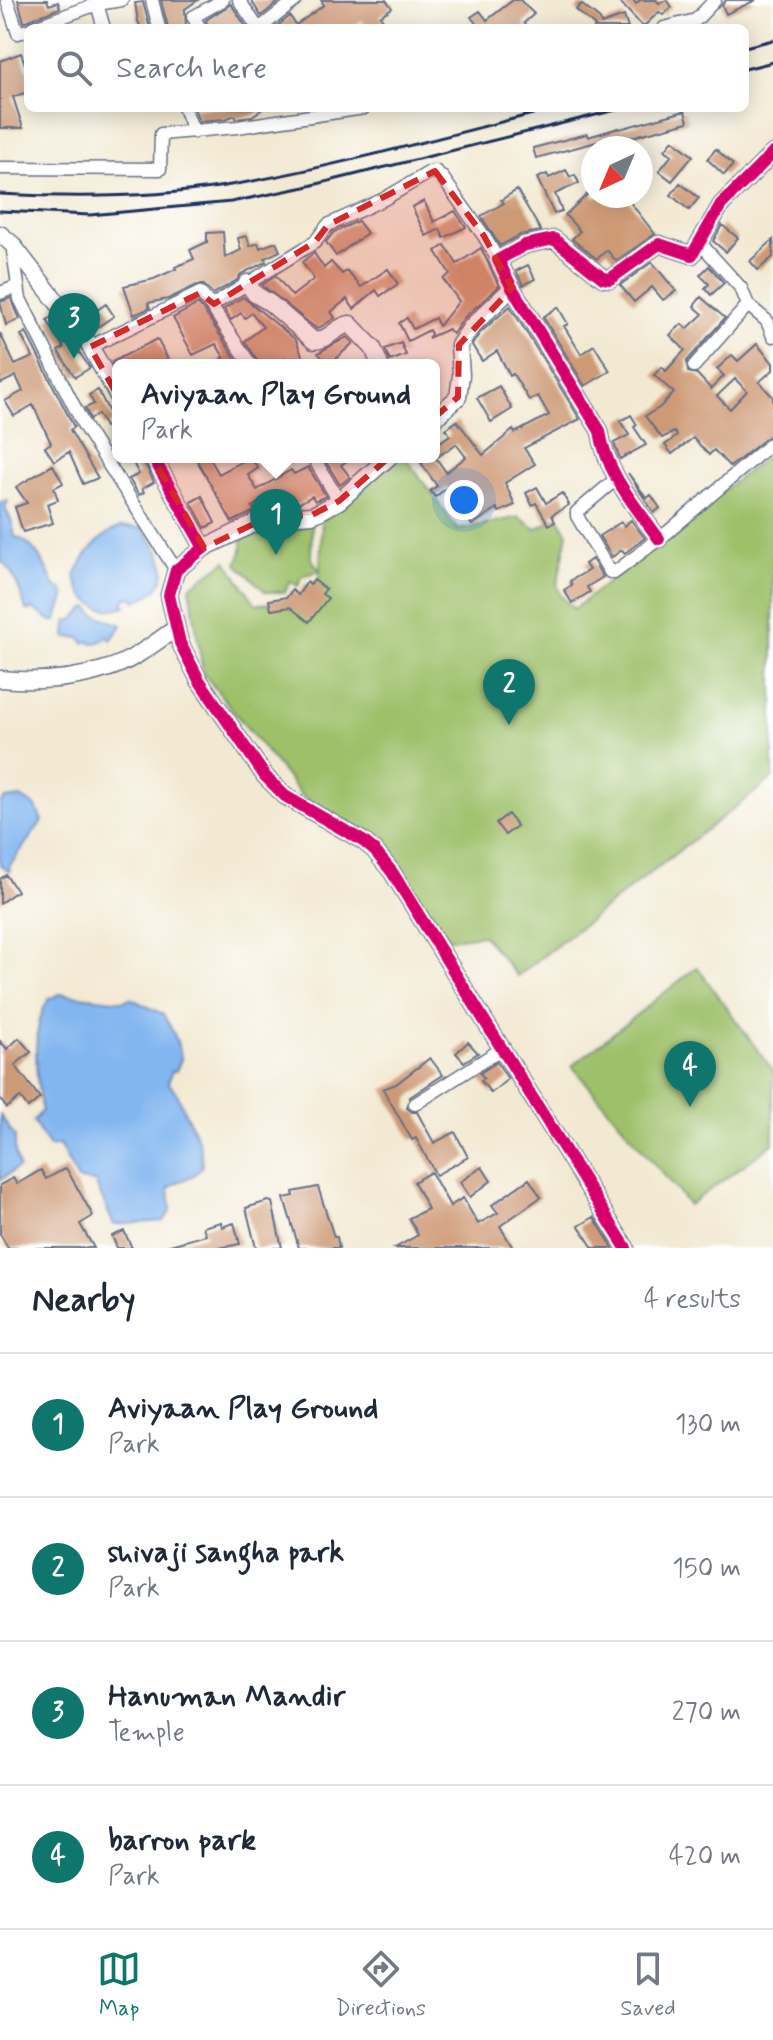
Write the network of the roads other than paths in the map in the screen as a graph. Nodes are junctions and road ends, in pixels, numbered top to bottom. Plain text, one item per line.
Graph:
1 (7, 0) edge
2 (122, 0) edge
3 (152, 0) edge
4 (223, 0) edge
5 (239, 0) edge
6 (296, 0) edge
7 (715, 0) edge
8 (97, 4) junction
9 (43, 24) edge
10 (103, 24) edge
11 (158, 24) edge
12 (198, 24) edge
13 (256, 24) edge
14 (264, 24) edge
15 (680, 24) edge
16 (24, 31) edge
17 (186, 112) edge
18 (324, 112) edge
19 (194, 132) junction
20 (773, 153) edge
21 (0, 168) edge
22 (6, 239) edge
23 (700, 243) junction
24 (498, 260) junction
25 (247, 283) junction
26 (18, 286) junction
27 (512, 288) junction
28 (0, 293) edge
29 (748, 305) junction
30 (211, 306) junction
31 (773, 336) edge
32 (90, 347) junction
33 (247, 359) edge
34 (378, 359) edge
35 (694, 366) dead end
36 (112, 386) edge
37 (440, 414) edge
38 (773, 442) edge
39 (156, 463) edge
40 (317, 463) edge
41 (382, 463) edge
42 (616, 479) junction
43 (339, 501) junction
44 (659, 539) junction
45 (204, 548) junction
46 (176, 570) junction
47 (176, 628) junction
48 (0, 679) edge
49 (503, 1048) junction
50 (415, 1104) dead end
51 (626, 1248) edge

1 - 16 street
2 - 8 street
3 - 11 street
4 - 12 street
5 - 13 street
6 - 14 street
7 - 15 street
8 - 9 street
8 - 10 street
17 - 19 street
18 - 19 street
19 - 21 street
20 - 23 street
22 - 26 street
22 - 32 street
23 - 24 street
23 - 29 street
24 - 25 street
24 - 27 street
25 - 30 street
25 - 34 street
26 - 28 street
26 - 46 street
27 - 37 street
27 - 42 street
29 - 31 street
29 - 35 street
30 - 32 street
30 - 33 street
32 - 36 street
38 - 44 street
39 - 45 street
40 - 43 street
41 - 43 street
42 - 44 street
42 - 44 street
43 - 45 street
45 - 46 street
46 - 47 street
47 - 48 street
47 - 49 street
49 - 50 street
49 - 51 street

